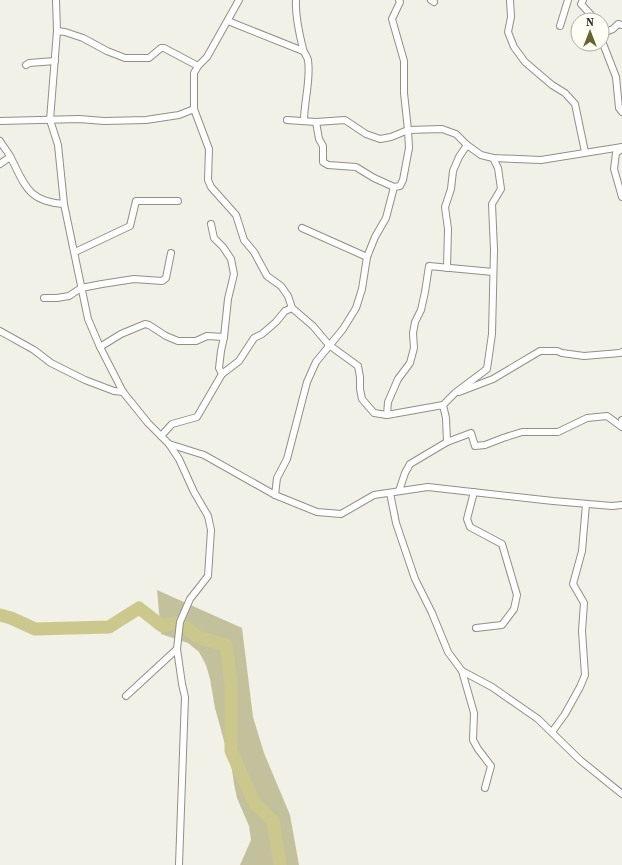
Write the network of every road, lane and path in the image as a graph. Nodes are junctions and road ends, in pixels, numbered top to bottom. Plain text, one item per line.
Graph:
1 (56, 0) edge
2 (239, 0) edge
3 (296, 0) edge
4 (510, 0) edge
5 (568, 0) edge
6 (582, 0) edge
7 (400, 1) edge
8 (588, 12) edge
9 (228, 21) junction
10 (622, 25) edge
11 (560, 26) dead end
12 (610, 30) edge
13 (57, 31) junction
14 (303, 51) junction
15 (606, 52) edge
16 (55, 61) junction
17 (26, 65) dead end
18 (198, 66) junction
19 (194, 109) junction
20 (622, 112) edge
21 (50, 120) junction
22 (286, 120) dead end
23 (304, 121) junction
24 (0, 122) edge
25 (316, 122) junction
26 (408, 130) junction
27 (0, 141) edge
28 (467, 145) junction
29 (622, 148) edge
30 (585, 152) junction
31 (10, 157) junction
32 (494, 158) junction
33 (0, 164) edge
34 (394, 187) junction
35 (622, 197) edge
36 (178, 202) dead end
37 (64, 204) junction
38 (211, 224) dead end
39 (302, 228) dead end
40 (74, 252) junction
41 (171, 253) dead end
42 (368, 258) junction
43 (447, 268) junction
44 (494, 272) junction
45 (81, 288) junction
46 (44, 298) dead end
47 (292, 308) junction
48 (0, 331) edge
49 (224, 337) junction
50 (329, 345) junction
51 (100, 347) junction
52 (622, 352) edge
53 (222, 374) junction
54 (123, 392) junction
55 (454, 394) junction
56 (443, 405) junction
57 (387, 415) junction
58 (622, 427) edge
59 (161, 436) junction
60 (447, 442) junction
61 (169, 444) junction
62 (399, 491) junction
63 (474, 492) junction
64 (390, 493) junction
65 (274, 495) junction
66 (586, 504) junction
67 (622, 505) edge
68 (476, 628) dead end
69 (177, 649) junction
70 (462, 671) junction
71 (126, 696) dead end
72 (552, 732) junction
73 (485, 788) dead end
74 (622, 794) edge
75 (179, 865) edge

1 - 13 street
2 - 9 street
3 - 14 street
4 - 30 street
5 - 11 street
6 - 8 street
7 - 26 street
9 - 14 street
9 - 18 street
10 - 12 street
13 - 16 street
13 - 18 street
14 - 23 street
15 - 20 street
16 - 17 street
16 - 21 street
18 - 19 street
19 - 21 street
19 - 47 street
21 - 24 street
21 - 37 street
22 - 23 street
23 - 25 street
25 - 26 street
25 - 34 street
26 - 28 street
26 - 34 street
27 - 31 street
28 - 32 street
28 - 43 street
29 - 30 street
29 - 35 street
30 - 32 street
31 - 33 street
31 - 37 street
32 - 44 street
34 - 42 street
36 - 40 street
37 - 40 street
38 - 49 street
39 - 42 street
40 - 45 street
41 - 45 street
42 - 50 street
43 - 44 street
43 - 57 street
44 - 55 street
45 - 46 street
45 - 51 street
47 - 50 street
47 - 53 street
48 - 54 street
49 - 51 street
49 - 53 street
50 - 57 street
50 - 65 street
51 - 54 street
52 - 55 street
53 - 59 street
54 - 59 street
55 - 56 street
56 - 57 street
56 - 60 street
58 - 60 street
59 - 61 street
60 - 62 street
61 - 65 street
61 - 69 street
62 - 63 street
62 - 64 street
63 - 66 street
63 - 68 street
64 - 65 street
64 - 70 street
66 - 67 street
66 - 72 street
69 - 71 street
69 - 75 street
70 - 72 street
70 - 73 street
72 - 74 street

